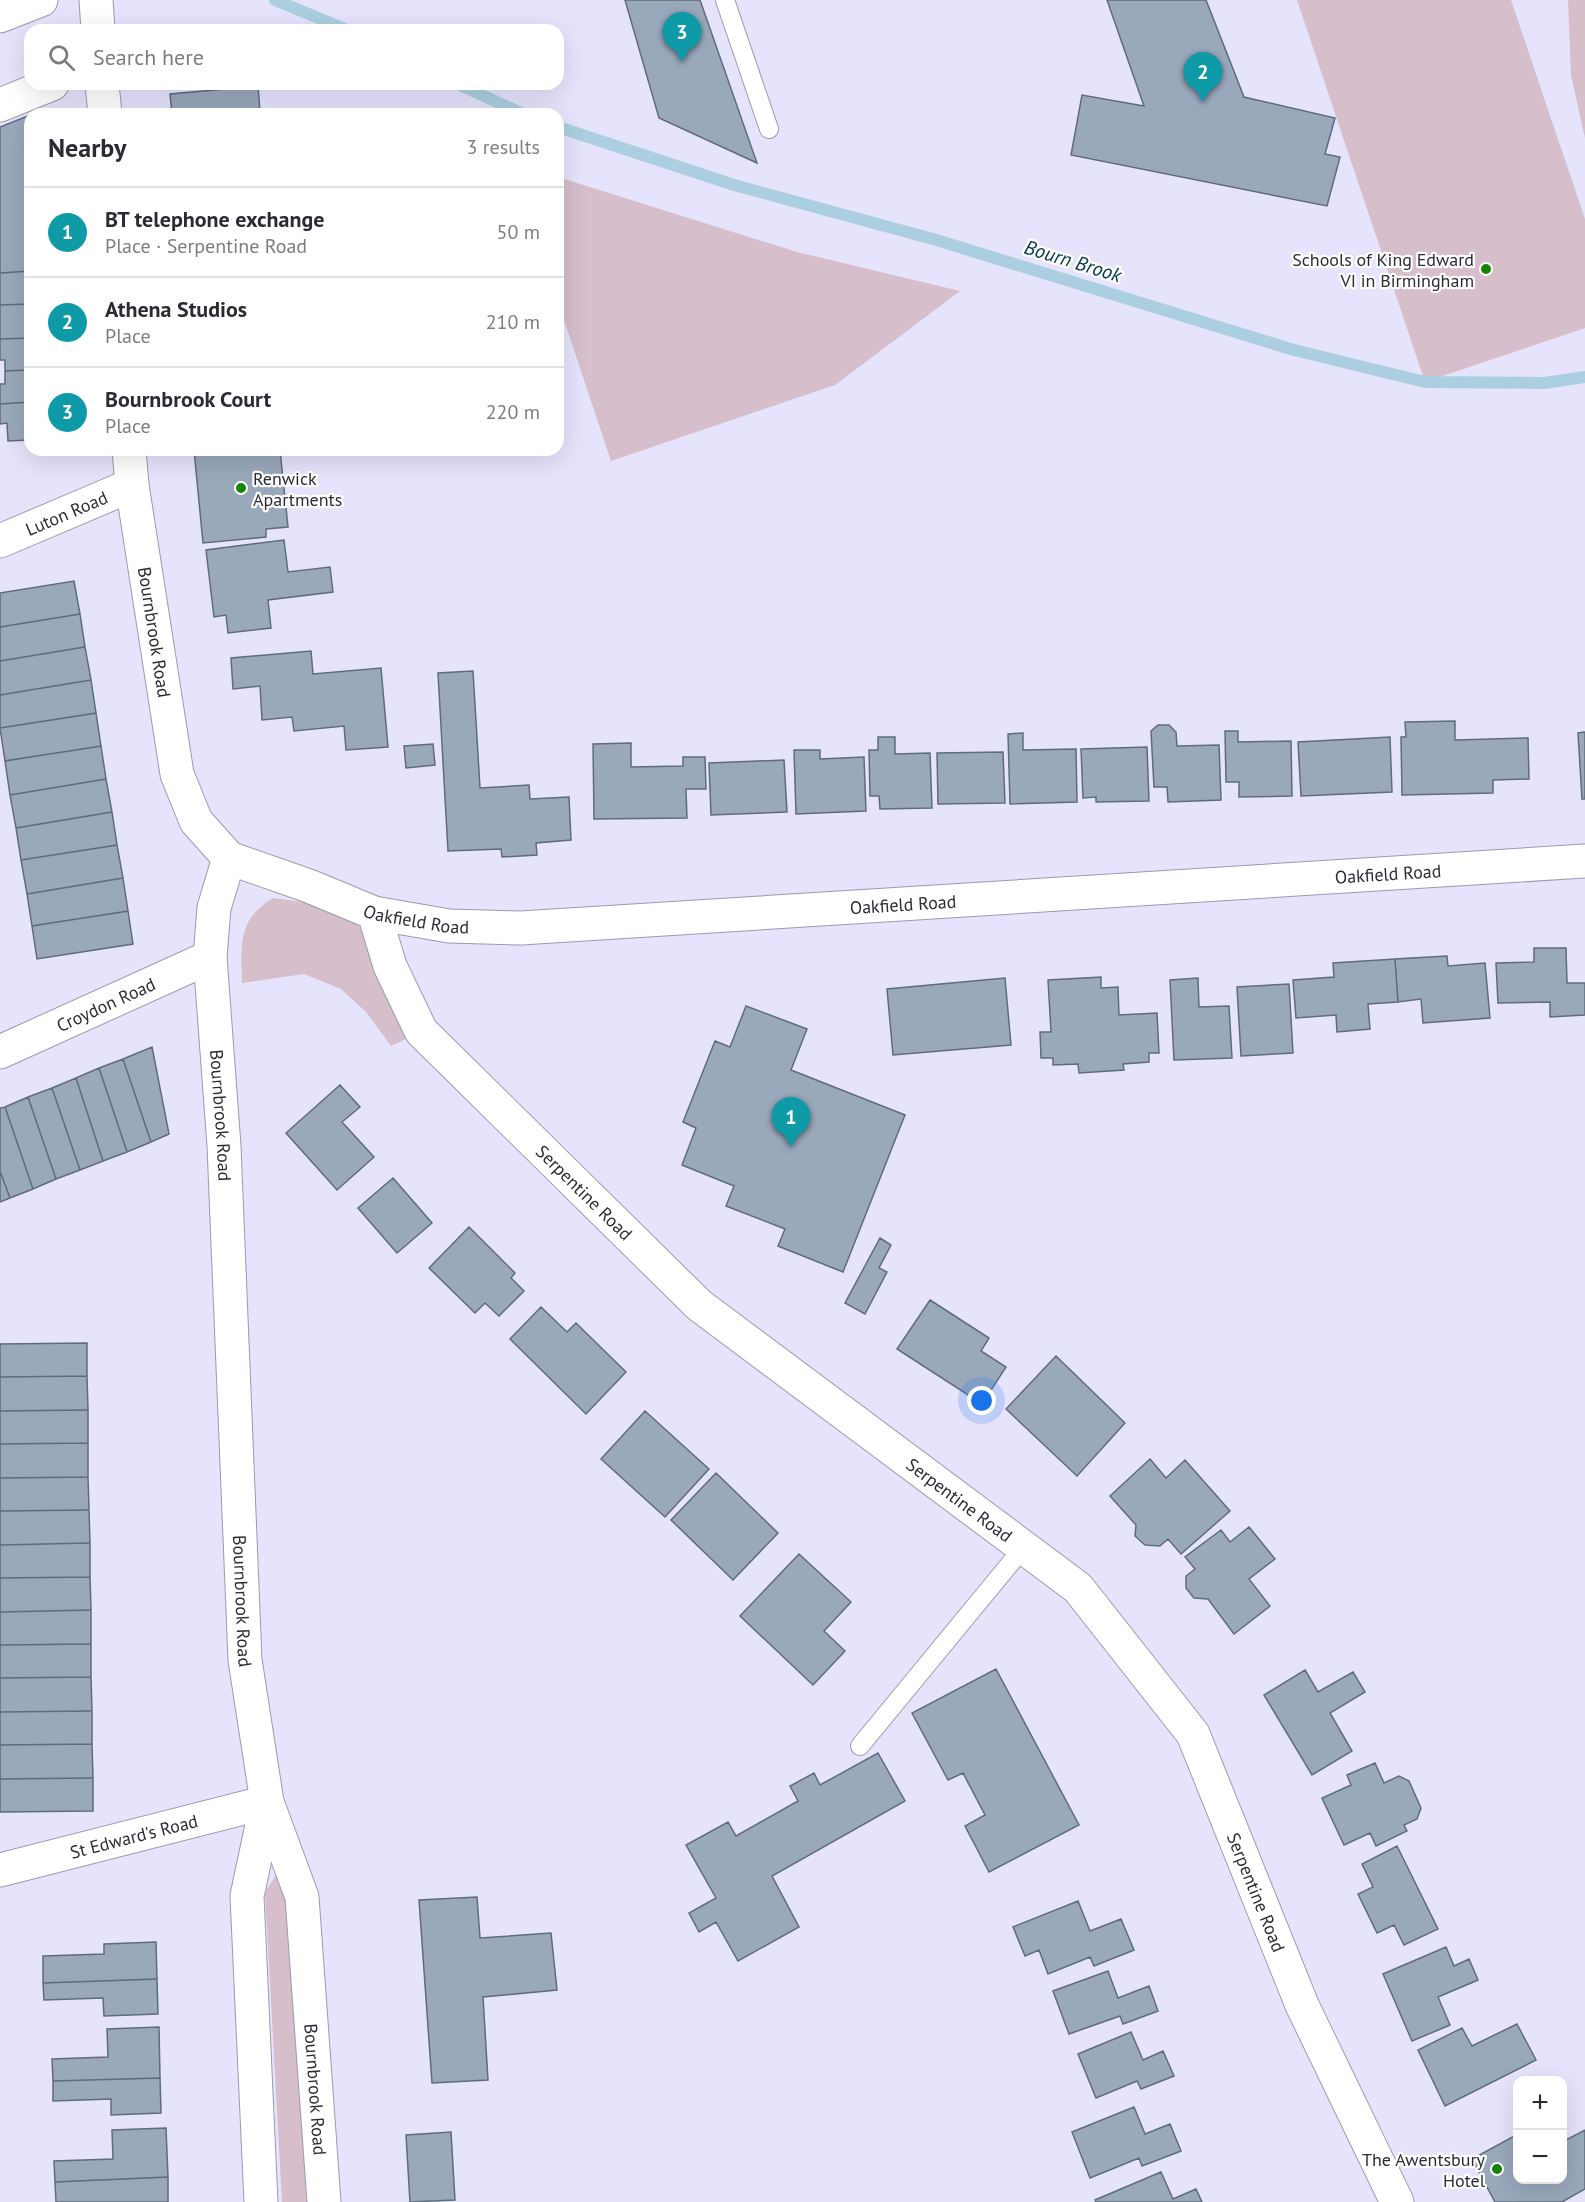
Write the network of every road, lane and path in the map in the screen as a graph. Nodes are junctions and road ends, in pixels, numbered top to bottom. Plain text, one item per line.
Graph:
1 (41, 0) edge
2 (96, 0) edge
3 (725, 0) edge
4 (0, 16) edge
5 (98, 24) edge
6 (37, 90) edge
7 (103, 90) edge
8 (0, 105) edge
9 (104, 108) edge
10 (770, 129) dead end
11 (130, 456) edge
12 (132, 485) junction
13 (0, 541) edge
14 (229, 858) junction
15 (1585, 861) edge
16 (374, 913) junction
17 (210, 957) junction
18 (0, 1052) edge
19 (1023, 1548) junction
20 (860, 1746) dead end
21 (267, 1802) junction
22 (0, 1870) edge
23 (261, 2202) edge
24 (324, 2202) edge
25 (1397, 2202) edge

1 - 4 main road
2 - 5 main road
3 - 10 lane
6 - 8 main road
7 - 9 main road
11 - 12 main road, Bournbrook Road
12 - 13 main road, Luton Road
12 - 14 main road, Bournbrook Road
14 - 16 main road, Oakfield Road
14 - 17 main road, Bournbrook Road
15 - 16 main road, Oakfield Road
16 - 19 main road, Serpentine Road
17 - 18 main road, Croydon Road
17 - 21 main road, Bournbrook Road
19 - 20 lane
19 - 25 main road, Serpentine Road
21 - 22 main road, St Edward's Road
21 - 23 main road, Bournbrook Road
21 - 24 main road, Bournbrook Road

